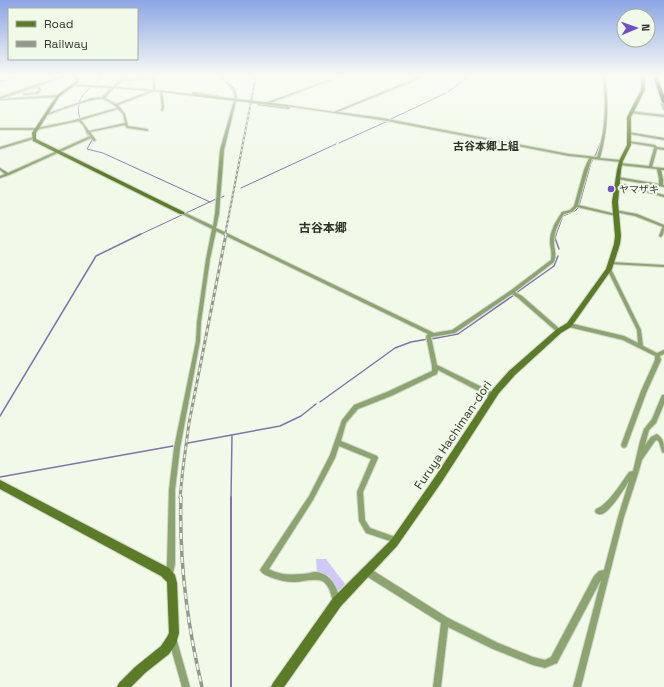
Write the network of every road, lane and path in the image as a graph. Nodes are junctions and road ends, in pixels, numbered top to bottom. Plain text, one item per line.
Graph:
1 (51, 108) edge
2 (65, 108) edge
3 (119, 108) joint
4 (233, 108) edge
5 (302, 108) edge
6 (302, 108) edge
7 (302, 108) edge
8 (344, 108) edge
9 (607, 108) edge
10 (633, 108) edge
11 (309, 109) junction
12 (334, 112) junction
13 (631, 112) junction
14 (47, 114) junction
15 (664, 116) edge
16 (80, 120) junction
17 (126, 124) junction
18 (0, 129) edge
19 (36, 129) junction
20 (147, 130) dead end
21 (87, 132) junction
22 (630, 133) junction
23 (91, 137) junction
24 (33, 138) junction
25 (664, 139) edge
26 (94, 140) dead end
27 (630, 142) junction
28 (0, 148) edge
29 (656, 148) junction
30 (664, 149) edge
31 (56, 152) junction
32 (591, 157) junction
33 (598, 158) junction
34 (621, 162) junction
35 (650, 168) junction
36 (0, 169) edge
37 (659, 169) junction
38 (664, 169) edge
39 (8, 174) junction
40 (0, 177) edge
41 (617, 180) junction
42 (662, 186) edge
43 (664, 196) edge
44 (576, 206) junction
45 (182, 213) joint
46 (616, 213) junction
47 (664, 227) edge
48 (214, 228) junction
49 (661, 236) dead end
50 (610, 266) junction
51 (664, 266) edge
52 (512, 292) junction
53 (569, 324) junction
54 (559, 331) junction
55 (434, 335) junction
56 (641, 347) junction
57 (664, 352) edge
58 (657, 355) junction
59 (435, 366) junction
60 (492, 395) junction
61 (664, 398) edge
62 (337, 442) junction
63 (624, 445) dead end
64 (664, 450) edge
65 (638, 458) junction
66 (635, 474) junction
67 (0, 484) edge
68 (598, 511) dead end
69 (396, 540) junction
70 (366, 571) junction
71 (606, 574) junction
72 (169, 575) junction
73 (337, 602) junction
74 (445, 621) junction
75 (172, 640) junction
76 (124, 687) edge
77 (186, 687) edge
78 (277, 687) edge
79 (437, 687) edge
80 (577, 687) edge

1 - 14 street
2 - 14 street
3 - 16 street
3 - 17 street
4 - 48 street
5 - 11 street
6 - 11 street
7 - 11 street, bridge
8 - 12 street
9 - 33 street
10 - 13 street, Furuya Hachiman-dori
11 - 12 street
12 - 32 street
13 - 15 street
13 - 22 street, Furuya Hachiman-dori
14 - 19 street
16 - 19 street
16 - 21 street
17 - 20 street
17 - 21 street
18 - 19 street
19 - 24 street
21 - 23 street
22 - 25 street
22 - 27 street, Furuya Hachiman-dori
23 - 26 street
23 - 31 street
24 - 28 street
24 - 31 street
27 - 29 street
27 - 34 street, Furuya Hachiman-dori
29 - 30 street
29 - 35 street
31 - 39 street
31 - 45 street
32 - 33 street
32 - 44 street
33 - 34 street
34 - 35 street
34 - 41 street, Furuya Hachiman-dori
35 - 37 street
36 - 39 street
37 - 38 street
37 - 42 street
39 - 40 street
41 - 42 street
41 - 43 street
41 - 46 street, Furuya Hachiman-dori
44 - 46 street
44 - 52 street
45 - 48 street
46 - 47 street
46 - 50 street, Furuya Hachiman-dori
47 - 49 street
48 - 55 street
48 - 72 street
50 - 51 street
50 - 53 street, Furuya Hachiman-dori
50 - 56 street
52 - 54 street
52 - 55 street
53 - 54 street, Furuya Hachiman-dori
53 - 56 street
54 - 60 street, Furuya Hachiman-dori
55 - 59 street
56 - 58 street
57 - 58 street
58 - 63 street
59 - 60 street
59 - 62 street
60 - 69 street, Furuya Hachiman-dori
61 - 65 street
62 - 69 street
62 - 73 street
64 - 65 street
65 - 66 street
66 - 68 street
66 - 71 street
67 - 72 street
69 - 70 street, Furuya Hachiman-dori
70 - 73 street, Furuya Hachiman-dori
70 - 74 street
71 - 74 street
71 - 80 street
72 - 75 street
73 - 78 street, Furuya Hachiman-dori
74 - 79 street
75 - 76 street
75 - 77 street

